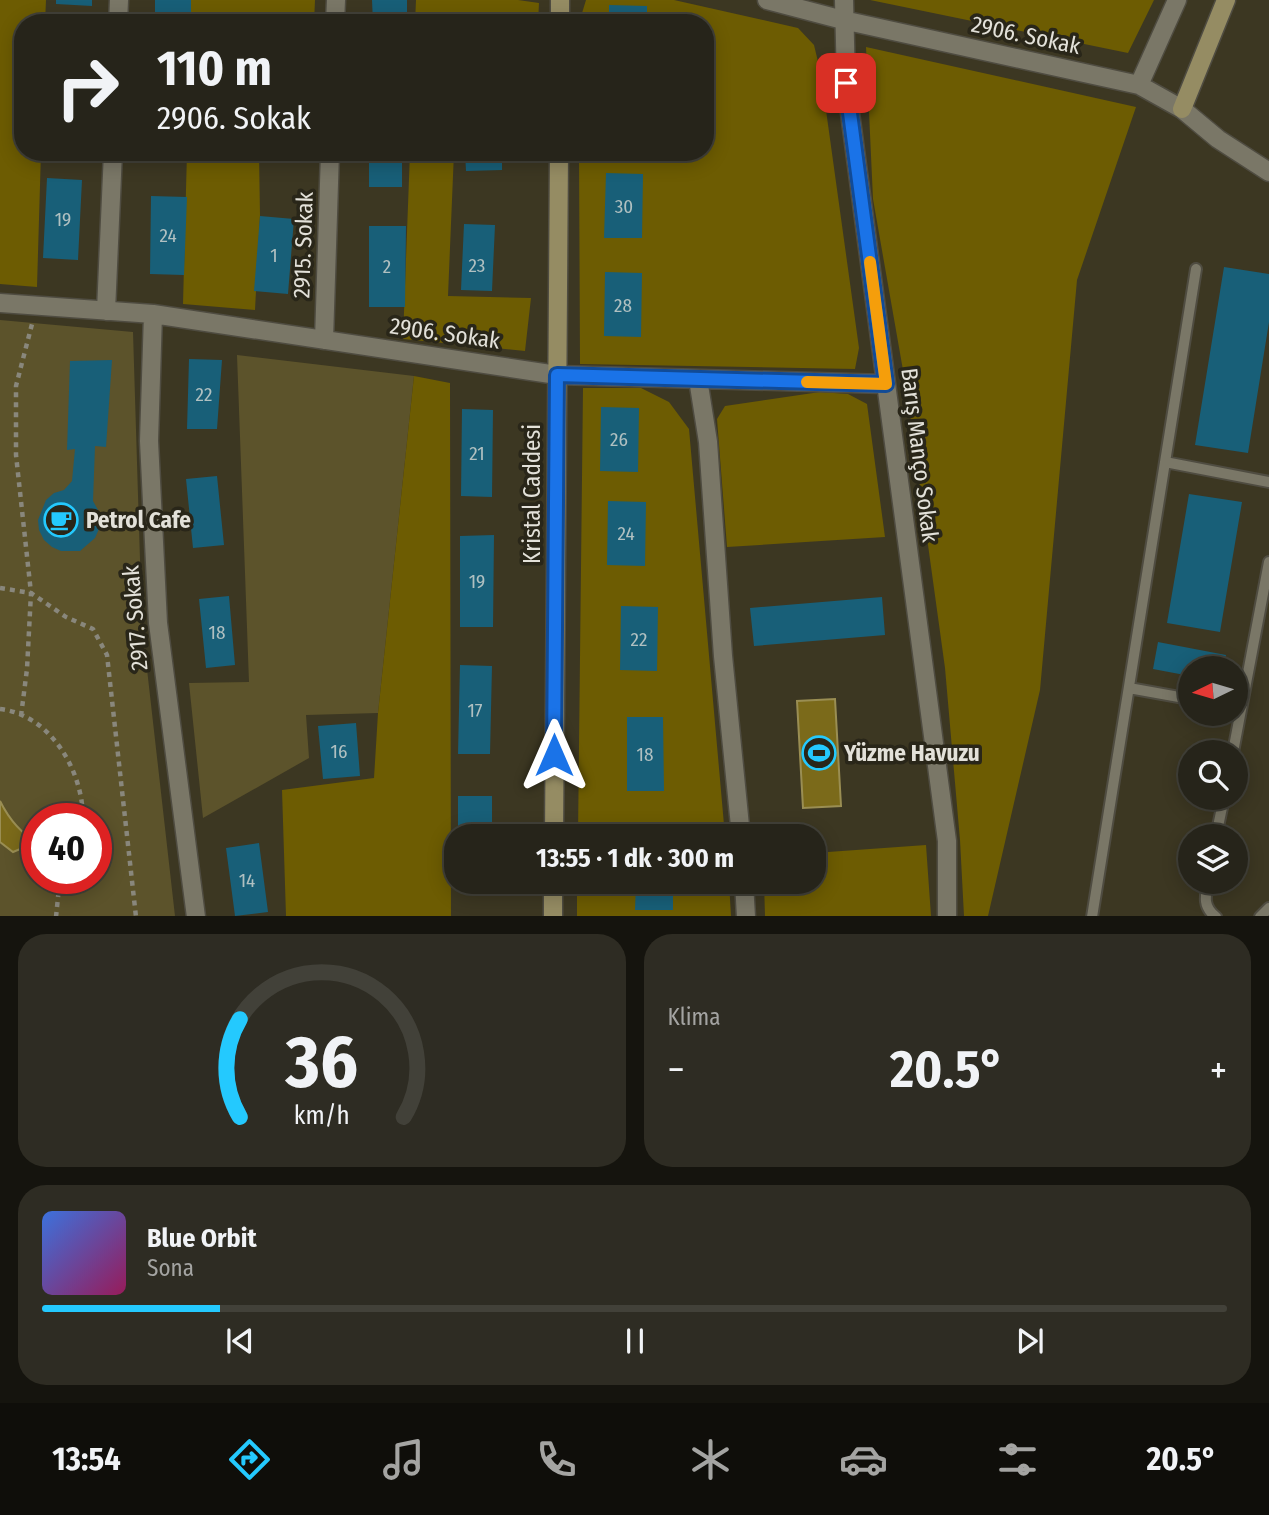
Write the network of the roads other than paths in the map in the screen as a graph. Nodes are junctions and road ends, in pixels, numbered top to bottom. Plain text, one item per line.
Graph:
1 (767, 0) edge
2 (844, 0) edge
3 (1177, 0) edge
4 (1226, 0) edge
5 (843, 20) junction
6 (1139, 85) junction
7 (1182, 109) junction
8 (113, 161) edge
9 (330, 161) edge
10 (559, 161) edge
11 (1269, 173) edge
12 (1196, 269) dead end
13 (0, 303) edge
14 (106, 311) junction
15 (153, 314) junction
16 (324, 340) junction
17 (557, 375) junction
18 (698, 379) junction
19 (886, 384) junction
20 (1165, 462) junction
21 (1269, 482) edge
22 (1269, 562) edge
23 (1264, 615) edge
24 (1248, 672) edge
25 (1129, 688) junction
26 (1178, 697) edge
27 (554, 824) edge
28 (740, 824) edge
29 (553, 894) edge
30 (745, 894) edge
31 (1206, 894) edge
32 (1269, 908) edge
33 (195, 916) edge
34 (553, 916) edge
35 (746, 916) edge
36 (947, 916) edge
37 (1092, 916) edge
38 (1216, 916) edge
39 (1260, 916) edge

1 - 5 street, 2906. Sokak
2 - 5 street, Barış Manço Sokak
3 - 6 street
4 - 7 street
5 - 6 street, 2906. Sokak
5 - 19 street, Barış Manço Sokak
6 - 7 street, 2906. Sokak
7 - 11 street, 2906. Sokak
8 - 14 street
9 - 16 street, 2915. Sokak
10 - 17 street, Kristal Caddesi
12 - 20 lane
13 - 14 street, 2906. Sokak
14 - 15 street, 2906. Sokak
15 - 16 street, 2906. Sokak
15 - 33 street, 2917. Sokak
16 - 17 street, 2906. Sokak
17 - 18 street, 2906. Sokak
17 - 27 street, Kristal Caddesi
18 - 19 street, 2906. Sokak
18 - 28 street
19 - 36 street, Barış Manço Sokak
20 - 21 lane
20 - 25 lane
22 - 23 lane
23 - 24 lane
25 - 26 lane
25 - 37 lane
29 - 34 street
30 - 35 street
31 - 38 lane
32 - 39 lane

